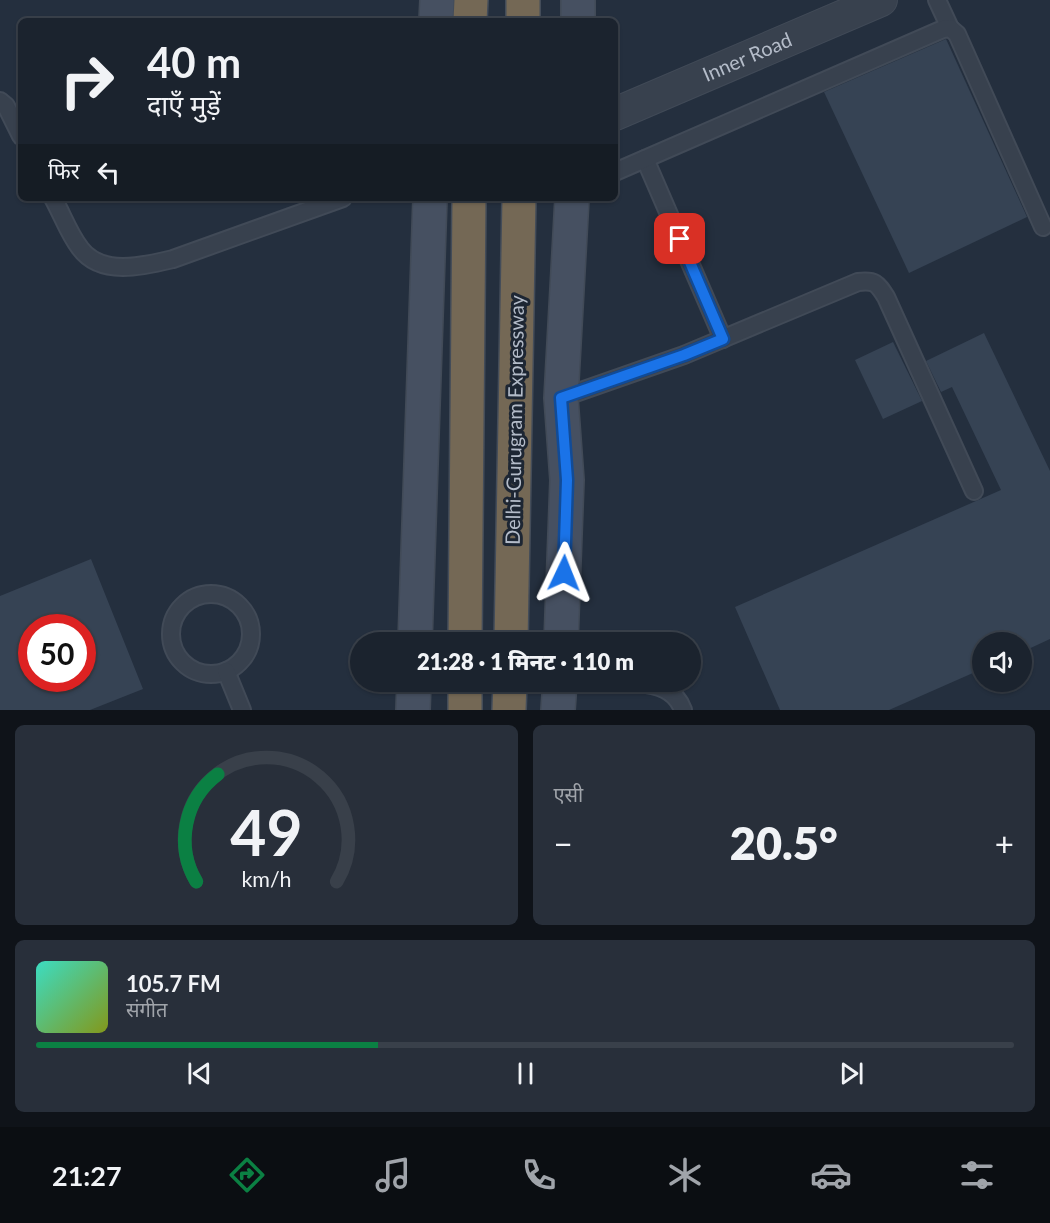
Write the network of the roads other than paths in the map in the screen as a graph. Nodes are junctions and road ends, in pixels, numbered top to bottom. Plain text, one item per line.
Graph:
1 (436, 0) edge
2 (471, 0) edge
3 (523, 0) edge
4 (578, 0) edge
5 (881, 0) edge
6 (937, 0) edge
7 (436, 18) edge
8 (470, 18) edge
9 (523, 18) edge
10 (578, 18) edge
11 (950, 28) junction
12 (0, 101) edge
13 (618, 113) edge
14 (18, 130) edge
15 (645, 159) junction
16 (618, 171) edge
17 (55, 201) edge
18 (335, 201) edge
19 (430, 201) edge
20 (469, 201) edge
21 (519, 201) edge
22 (572, 201) edge
23 (1043, 226) dead end
24 (723, 339) junction
25 (561, 398) junction
26 (974, 492) dead end
27 (415, 632) edge
28 (465, 632) edge
29 (510, 632) edge
30 (561, 632) edge
31 (226, 671) junction
32 (414, 692) edge
33 (465, 692) edge
34 (510, 692) edge
35 (559, 692) edge
36 (671, 692) edge
37 (242, 710) edge
38 (413, 710) edge
39 (465, 710) edge
40 (509, 710) edge
41 (558, 710) edge
42 (683, 710) edge

1 - 7 main road
2 - 8 highway
3 - 9 highway
4 - 10 main road
5 - 13 street, Inner Road
6 - 11 lane
11 - 15 lane
11 - 23 lane
12 - 14 lane
15 - 16 lane
15 - 24 lane
17 - 18 lane
19 - 27 main road
20 - 28 highway
21 - 29 highway, Delhi-Gurugram Expressway
22 - 25 main road
24 - 25 lane
24 - 26 lane
25 - 30 main road
31 - 31 lane
31 - 37 lane
32 - 38 main road
33 - 39 highway
34 - 40 highway
35 - 41 main road
36 - 42 lane

